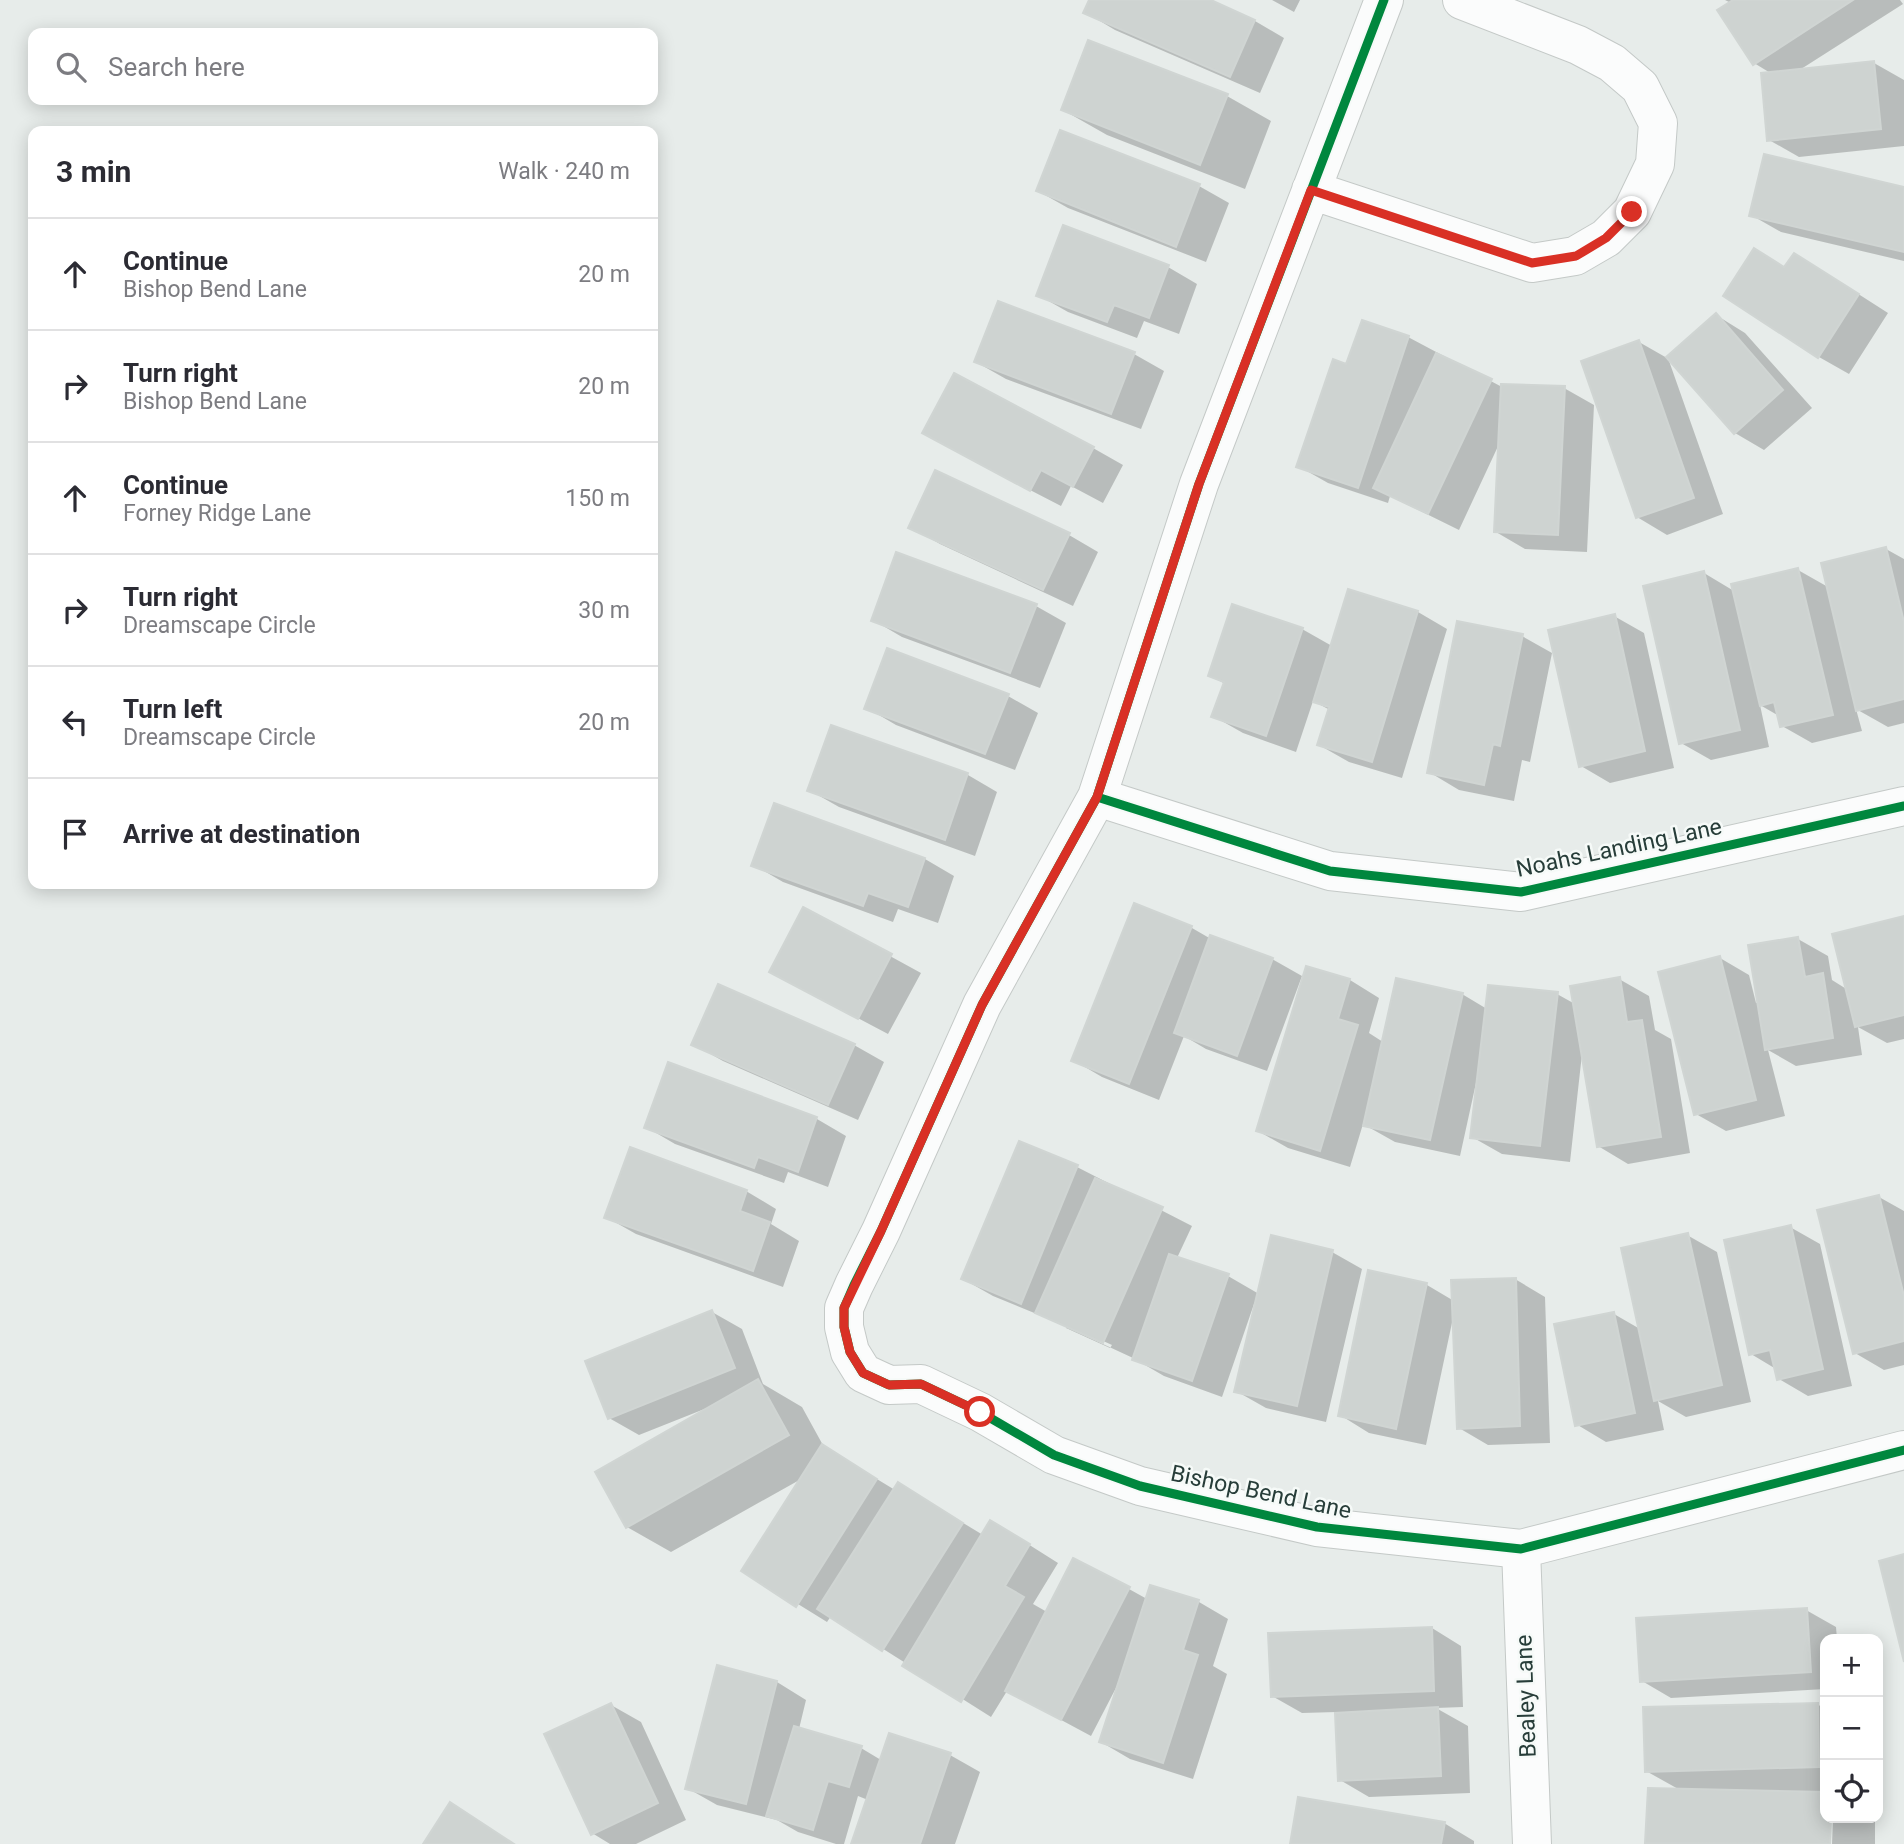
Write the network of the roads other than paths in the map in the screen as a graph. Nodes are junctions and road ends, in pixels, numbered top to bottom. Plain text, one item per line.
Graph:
1 (1384, 0) edge
2 (1462, 0) edge
3 (1311, 190) junction
4 (1097, 797) junction
5 (1904, 806) edge
6 (1904, 1450) edge
7 (1521, 1549) junction
8 (1532, 1844) edge

1 - 3 street, Bishop Bend Lane
2 - 3 street
3 - 4 street, Bishop Bend Lane
4 - 5 street, Noahs Landing Lane
4 - 7 street, Bishop Bend Lane
6 - 7 street, Bishop Bend Lane
7 - 8 street, Bealey Lane

